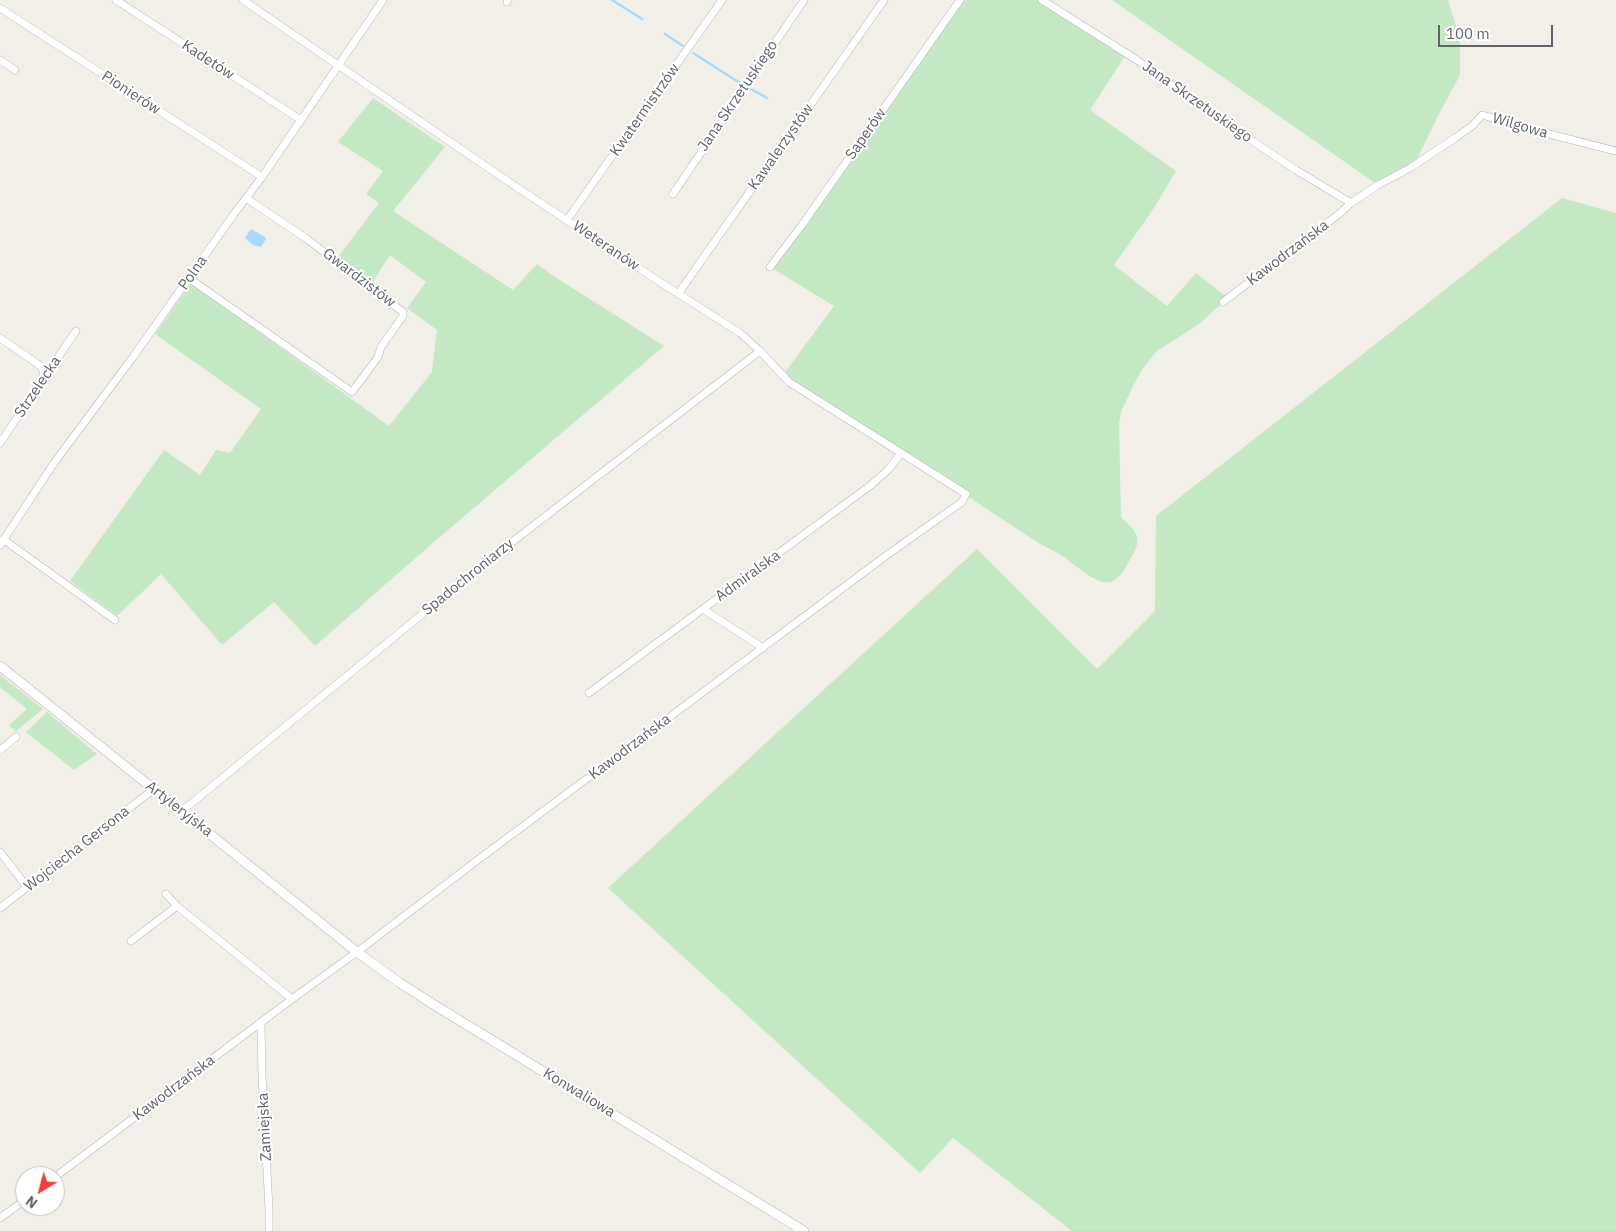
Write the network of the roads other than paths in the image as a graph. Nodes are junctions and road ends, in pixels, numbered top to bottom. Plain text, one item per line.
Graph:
1 (116, 0) edge
2 (243, 0) edge
3 (383, 0) edge
4 (722, 0) edge
5 (804, 0) edge
6 (884, 0) edge
7 (960, 0) edge
8 (1042, 0) edge
9 (0, 8) edge
10 (0, 60) edge
11 (338, 66) junction
12 (15, 70) dead end
13 (301, 120) junction
14 (1616, 151) edge
15 (1410, 168) joint
16 (262, 177) junction
17 (673, 194) dead end
18 (246, 198) junction
19 (1351, 203) junction
20 (567, 220) junction
21 (770, 266) dead end
22 (190, 279) junction
23 (678, 294) junction
24 (1223, 302) dead end
25 (76, 331) dead end
26 (0, 338) edge
27 (760, 350) junction
28 (44, 377) junction
29 (0, 443) edge
30 (901, 453) junction
31 (966, 494) joint
32 (2, 542) edge
33 (703, 609) junction
34 (115, 620) dead end
35 (763, 648) junction
36 (0, 666) edge
37 (589, 693) dead end
38 (16, 737) dead end
39 (0, 750) edge
40 (154, 789) junction
41 (182, 811) junction
42 (0, 852) edge
43 (27, 887) junction
44 (166, 894) dead end
45 (177, 906) junction
46 (0, 908) edge
47 (131, 940) dead end
48 (357, 952) junction
49 (292, 999) junction
50 (261, 1024) junction
51 (65, 1170) edge
52 (15, 1207) edge
53 (0, 1218) edge
54 (269, 1231) edge
55 (804, 1231) edge

1 - 13 street, Kadetów
2 - 11 street, Weteranów
3 - 11 street, Polna
4 - 20 street, Kwatermistrzów
5 - 17 street, Jana Skrzetuskiego
6 - 23 street, Kawalerzystów
7 - 21 street, Saperów
8 - 19 street, Jana Skrzetuskiego
9 - 16 street, Pionierów
10 - 12 street
11 - 13 street, Polna
11 - 20 street, Weteranów
13 - 16 street, Polna
14 - 15 street, Wilgowa
15 - 19 street, Kawodrzańska
16 - 18 street, Polna
18 - 22 street, Polna
18 - 22 street, Gwardzistów
19 - 24 street, Kawodrzańska
20 - 23 street, Weteranów
22 - 32 street, Polna
23 - 27 street, Weteranów
25 - 28 street, Strzelecka
26 - 28 street
27 - 30 street, Weteranów
27 - 41 street, Spadochroniarzy
28 - 29 street, Strzelecka
30 - 31 street, Weteranów
30 - 33 street, Admiralska
31 - 35 street, Kawodrzańska
32 - 34 street
33 - 35 street
33 - 37 street, Admiralska
35 - 48 street, Kawodrzańska
36 - 40 street, Artyleryjska
38 - 39 street
40 - 41 street, Artyleryjska
40 - 43 street, Wojciecha Gersona
41 - 48 street, Artyleryjska
42 - 43 street
43 - 46 street, Wojciecha Gersona
44 - 45 street
45 - 47 street
45 - 49 street
48 - 49 street, Kawodrzańska
48 - 55 street, Konwaliowa
49 - 50 street, Kawodrzańska
50 - 51 street, Kawodrzańska
50 - 54 street, Zamiejska
52 - 53 street

